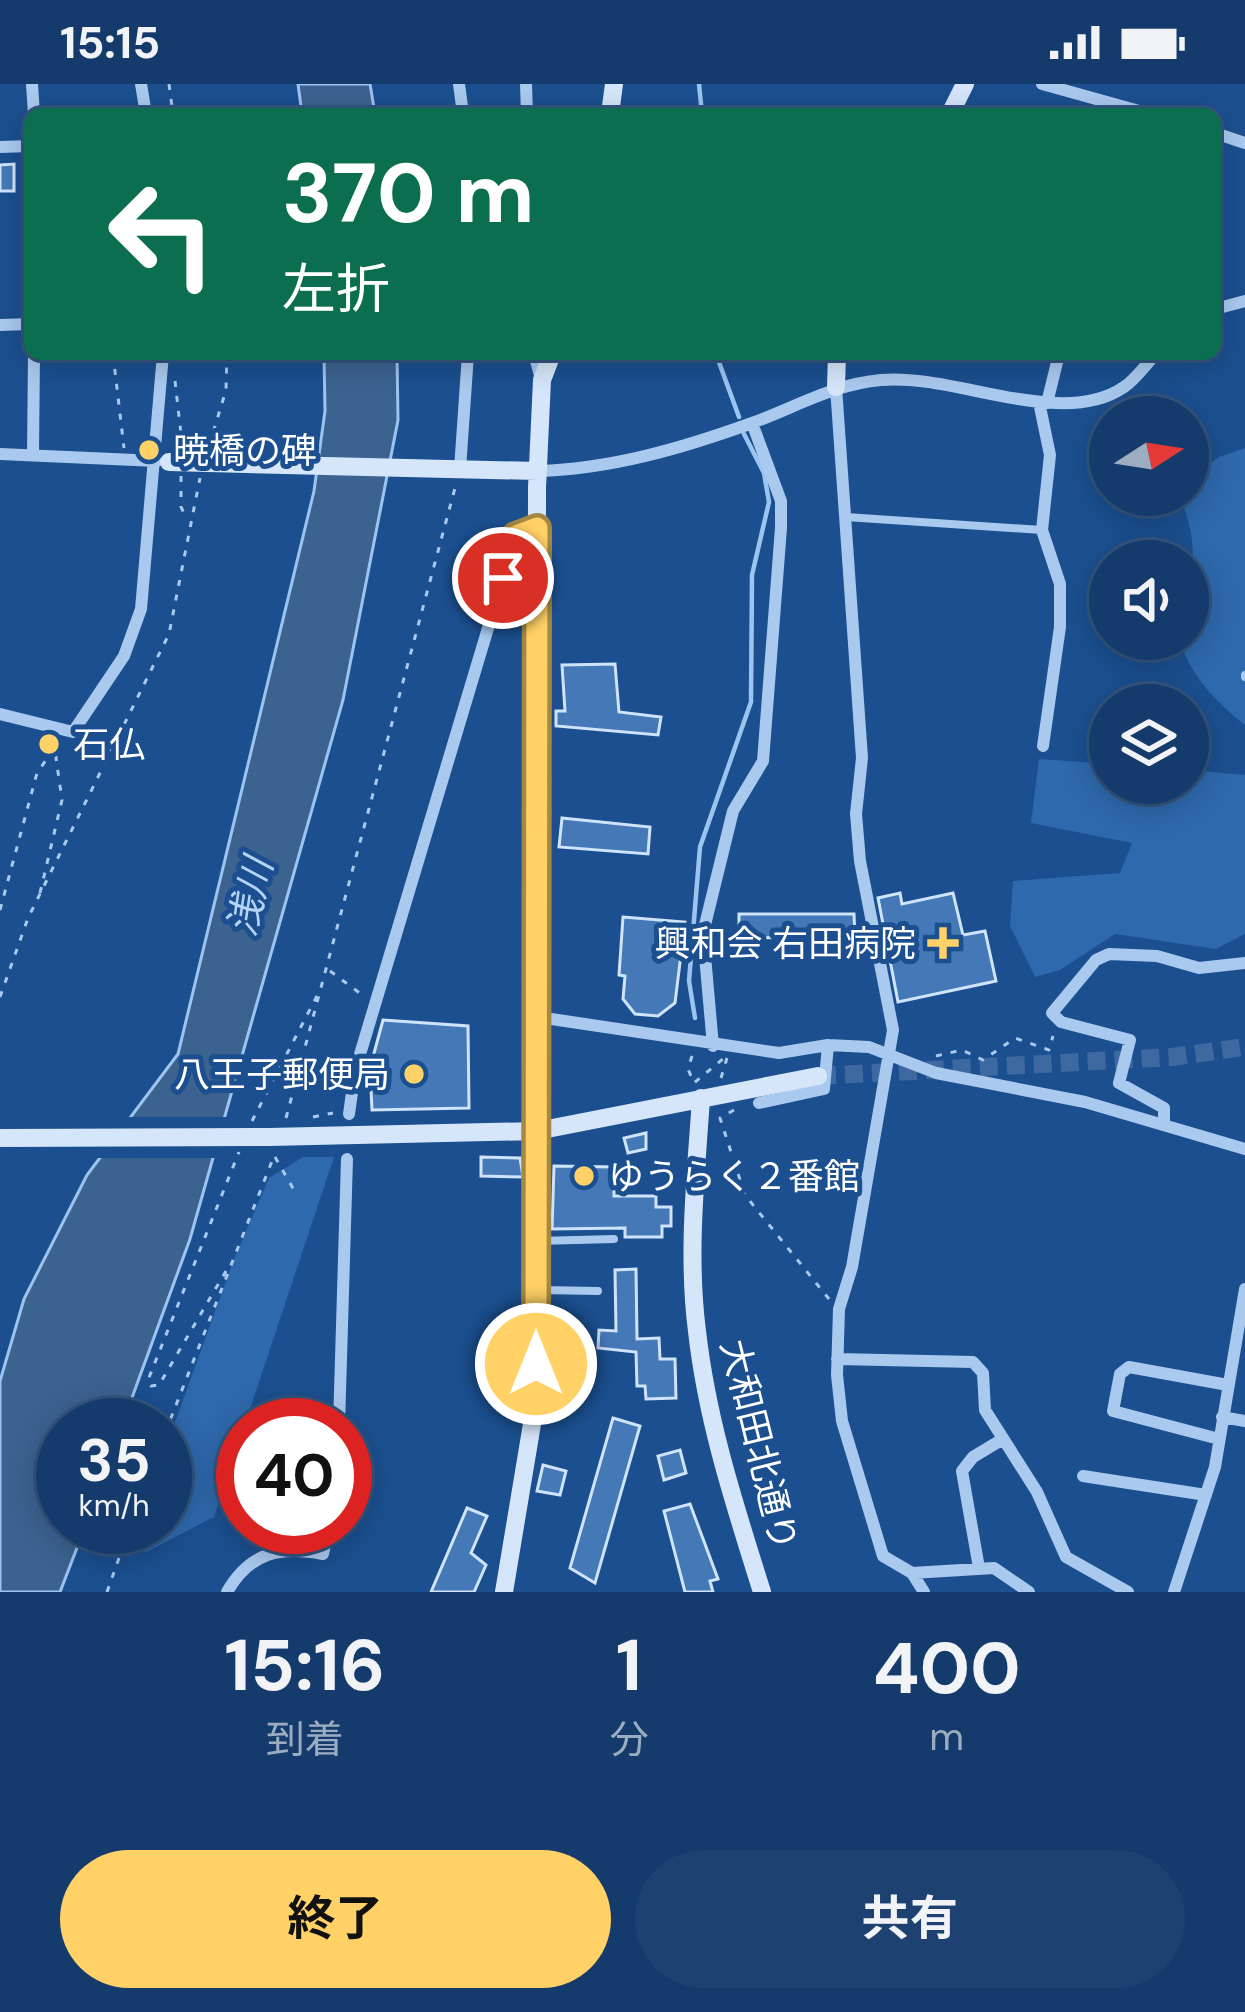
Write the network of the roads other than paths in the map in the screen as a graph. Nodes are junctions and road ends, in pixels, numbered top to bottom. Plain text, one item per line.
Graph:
1 (1042, 84) edge
2 (1128, 108) edge
3 (34, 360) edge
4 (163, 360) edge
5 (467, 360) edge
6 (537, 360) edge
7 (550, 360) edge
8 (837, 360) edge
9 (1057, 360) edge
10 (1150, 360) edge
11 (542, 380) junction
12 (836, 387) junction
13 (1043, 402) junction
14 (752, 423) junction
15 (0, 454) edge
16 (33, 454) junction
17 (172, 463) junction
18 (538, 471) junction
19 (455, 472) junction
20 (845, 517) junction
21 (537, 528) junction
22 (1042, 530) junction
23 (0, 715) edge
24 (1043, 746) dead end
25 (1245, 962) edge
26 (538, 1017) junction
27 (713, 1046) junction
28 (828, 1046) junction
29 (890, 1054) junction
30 (818, 1076) tunnel mouth
31 (701, 1098) junction
32 (759, 1102) dead end
33 (344, 1113) road end
34 (1164, 1124) junction
35 (537, 1131) junction
36 (0, 1138) edge
37 (1245, 1149) edge
38 (347, 1159) dead end
39 (614, 1239) dead end
40 (536, 1241) junction
41 (1245, 1289) edge
42 (536, 1290) junction
43 (598, 1291) dead end
44 (837, 1359) junction
45 (1245, 1379) edge
46 (1228, 1381) junction
47 (340, 1398) edge
48 (1222, 1418) junction
49 (1245, 1421) edge
50 (1003, 1439) junction
51 (1219, 1439) junction
52 (1083, 1476) dead end
53 (1206, 1495) junction
54 (266, 1554) edge
55 (979, 1568) junction
56 (912, 1573) junction
57 (227, 1592) edge
58 (504, 1592) edge
59 (513, 1592) edge
60 (762, 1592) edge
61 (924, 1592) edge
62 (1029, 1592) edge
63 (1128, 1592) edge
64 (1174, 1592) edge

1 - 2 street
3 - 16 street
4 - 17 street
5 - 19 street
6 - 11 street
7 - 11 street
8 - 12 street
9 - 13 street
10 - 13 street
11 - 18 street
12 - 13 street
12 - 14 street
12 - 20 street
13 - 22 street
14 - 18 street
14 - 27 street
15 - 16 street
16 - 17 street
17 - 19 street, bridge
17 - 23 street
18 - 19 street
18 - 21 street
20 - 22 lane
20 - 29 street
21 - 26 street
21 - 33 street
22 - 24 street
25 - 34 street
26 - 27 street
26 - 35 street
27 - 28 street
28 - 29 street
28 - 32 street
29 - 34 street
29 - 44 street
30 - 31 street
31 - 35 street
31 - 60 street, 大和田北通り
34 - 37 street
35 - 36 street, bridge
35 - 40 street
38 - 47 street
39 - 40 lane
40 - 42 street
41 - 46 street
42 - 43 lane
42 - 58 street
44 - 50 street
44 - 56 street
45 - 46 street
46 - 48 street
46 - 51 street
48 - 49 street
48 - 51 street
50 - 55 street
50 - 63 street
51 - 53 street
52 - 53 street
53 - 64 street
54 - 57 street
55 - 56 street
55 - 62 street
56 - 61 street
58 - 59 street

